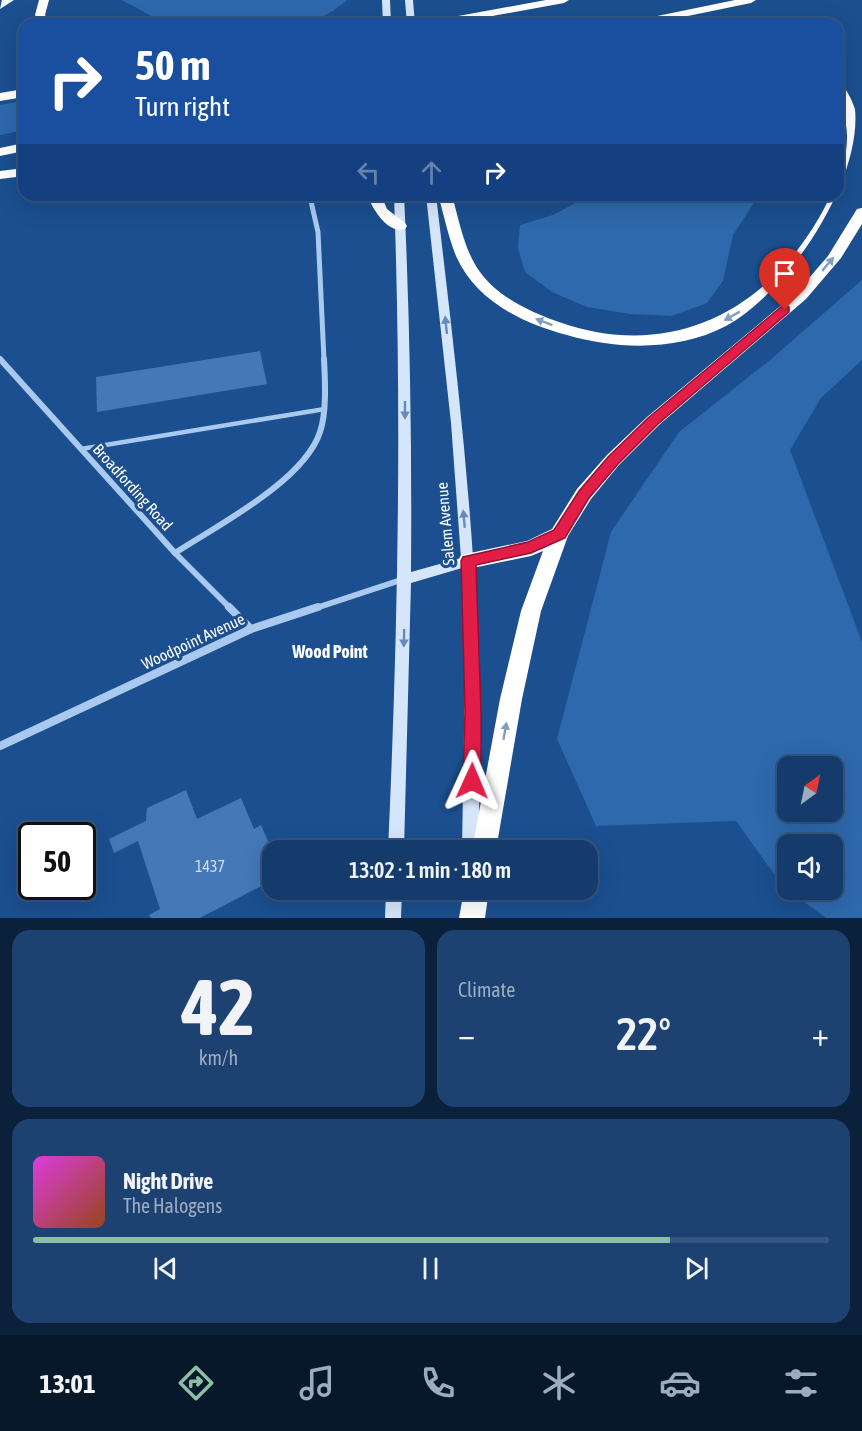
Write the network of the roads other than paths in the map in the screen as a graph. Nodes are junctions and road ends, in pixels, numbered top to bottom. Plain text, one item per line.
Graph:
1 (9, 0) edge
2 (44, 0) edge
3 (564, 0) edge
4 (750, 0) edge
5 (409, 2) edge
6 (0, 6) edge
7 (42, 18) edge
8 (410, 18) edge
9 (464, 18) edge
10 (662, 18) edge
11 (18, 94) edge
12 (0, 97) edge
13 (844, 97) edge
14 (18, 148) edge
15 (0, 152) edge
16 (18, 173) edge
17 (0, 176) edge
18 (844, 178) edge
19 (311, 201) edge
20 (377, 201) edge
21 (399, 201) edge
22 (432, 201) edge
23 (447, 201) edge
24 (835, 201) edge
25 (862, 212) edge
26 (400, 226) junction
27 (0, 359) edge
28 (325, 409) junction
29 (81, 449) junction
30 (559, 534) junction
31 (175, 552) junction
32 (468, 561) junction
33 (405, 579) junction
34 (251, 629) junction
35 (0, 746) edge
36 (397, 840) edge
37 (470, 840) edge
38 (486, 840) edge
39 (394, 900) edge
40 (470, 900) edge
41 (475, 900) edge
42 (393, 918) edge
43 (471, 918) edge

1 - 6 highway
2 - 7 highway
3 - 9 highway
4 - 10 highway
5 - 8 main road
11 - 12 highway
13 - 18 highway
14 - 15 highway
16 - 17 highway
19 - 28 street
20 - 26 highway
21 - 26 main road
32 -> 22 main road, Salem Avenue
24 -> 23 highway
30 -> 25 highway
26 -> 33 main road
27 - 29 street, Broadfording Road
28 - 29 lane
28 - 31 street
29 - 31 street, Broadfording Road
30 - 32 highway
38 -> 30 highway
31 - 34 street, Broadfording Road
32 - 33 main road
32 - 37 main road, Salem Avenue
33 - 34 street, Woodpoint Avenue
33 -> 36 main road
34 - 35 street, Woodpoint Avenue
39 - 42 main road
40 - 43 main road
41 - 43 highway

